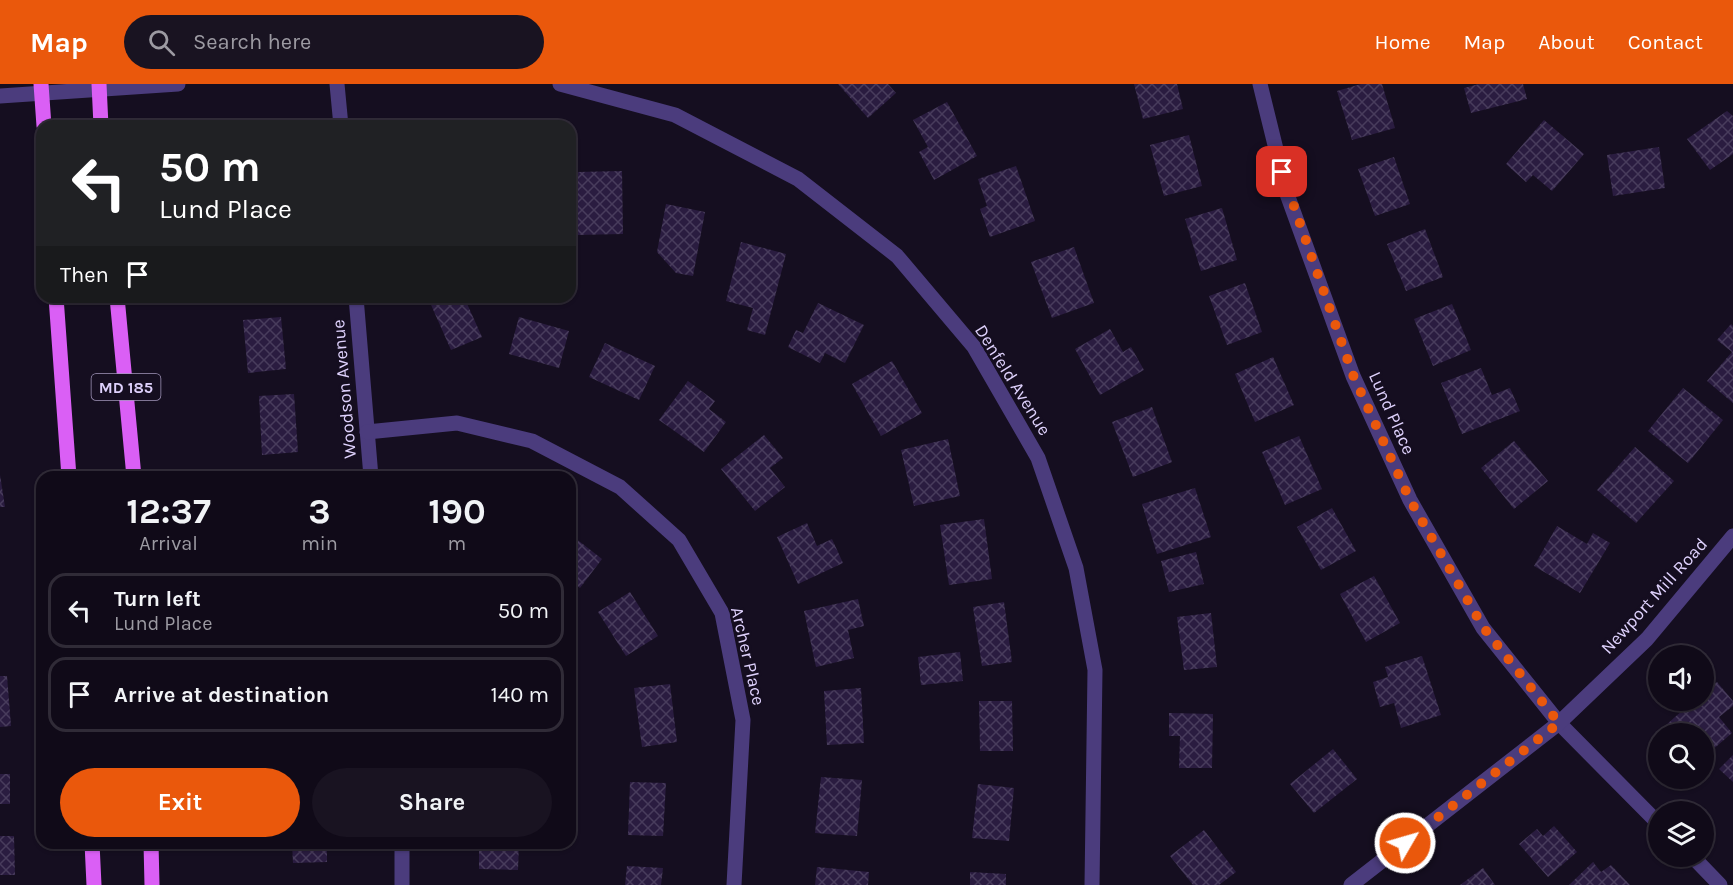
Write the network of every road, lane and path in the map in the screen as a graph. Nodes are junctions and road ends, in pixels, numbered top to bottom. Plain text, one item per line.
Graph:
1 (178, 84) edge
2 (337, 84) edge
3 (560, 84) edge
4 (1260, 84) edge
5 (99, 86) edge
6 (41, 89) edge
7 (0, 96) edge
8 (44, 120) edge
9 (101, 120) edge
10 (340, 120) edge
11 (56, 303) edge
12 (118, 303) edge
13 (356, 303) edge
14 (367, 432) junction
15 (69, 471) edge
16 (133, 471) edge
17 (371, 471) edge
18 (1733, 536) edge
19 (1559, 723) junction
20 (1648, 813) edge
21 (92, 849) edge
22 (152, 849) edge
23 (402, 849) edge
24 (1703, 867) edge
25 (94, 885) edge
26 (152, 885) edge
27 (402, 885) edge
28 (734, 885) edge
29 (1092, 885) edge
30 (1351, 885) edge
31 (1720, 885) edge

1 - 5 street
2 - 10 street
3 - 29 street, Denfeld Avenue
4 - 19 street, Lund Place
5 - 6 street
5 - 9 main road
6 - 7 street
6 - 8 main road
11 - 15 main road
12 - 16 main road, MD 185
13 - 14 street, Woodson Avenue
14 - 17 street, Woodson Avenue
14 - 28 street, Archer Place
18 - 19 street, Newport Mill Road
19 - 20 street, Lund Place
19 - 30 street, Newport Mill Road
21 - 25 main road
22 - 26 main road
23 - 27 street
24 - 31 street

